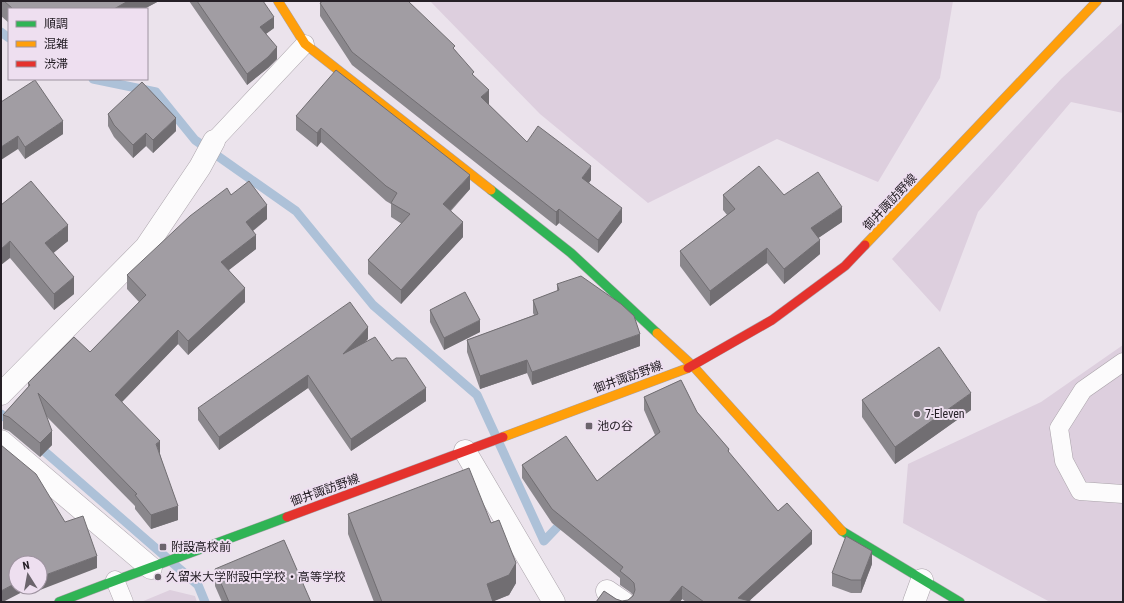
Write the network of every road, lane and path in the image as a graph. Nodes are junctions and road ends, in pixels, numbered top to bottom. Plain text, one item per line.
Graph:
1 (278, 1) edge
2 (1097, 1) edge
3 (306, 44) junction
4 (214, 141) joint
5 (1123, 362) edge
6 (693, 366) junction
7 (1, 394) edge
8 (1, 442) edge
9 (465, 451) junction
10 (1123, 494) edge
11 (151, 568) junction
12 (115, 580) junction
13 (922, 580) junction
14 (59, 602) edge
15 (124, 602) edge
16 (554, 602) edge
17 (914, 602) edge
18 (960, 602) edge

1 - 3 main road
2 - 6 main road, 御井諏訪野線
3 - 4 lane
3 - 6 main road
4 - 7 street
5 - 10 lane
6 - 9 main road, 御井諏訪野線
6 - 13 main road
8 - 11 street
9 - 11 main road, 御井諏訪野線
9 - 16 street
11 - 12 main road, 御井諏訪野線
12 - 14 main road, 御井諏訪野線
12 - 15 lane
13 - 17 street
13 - 18 main road

